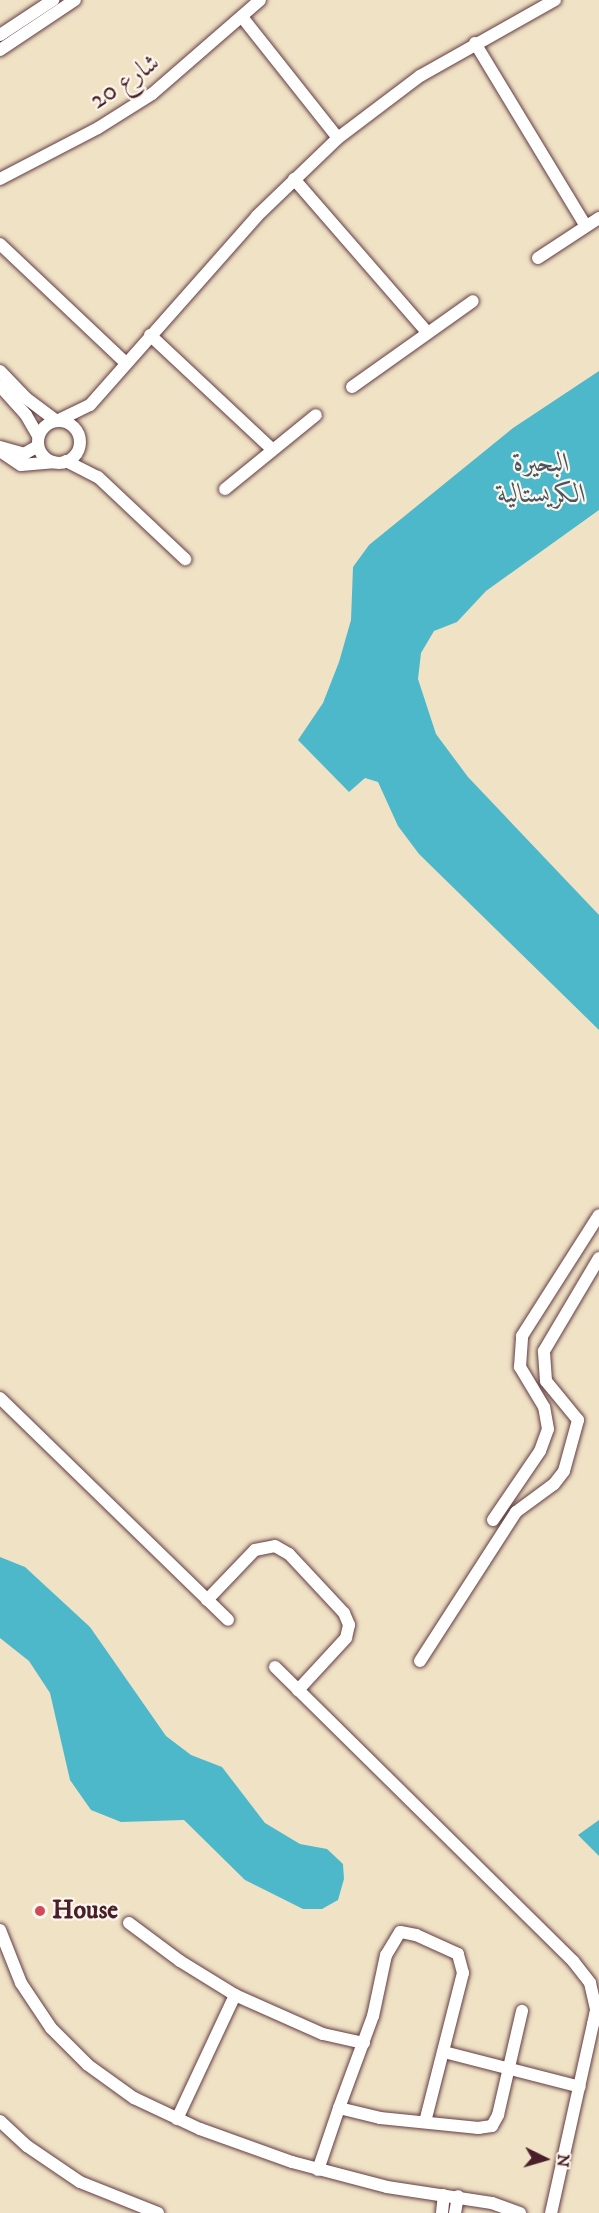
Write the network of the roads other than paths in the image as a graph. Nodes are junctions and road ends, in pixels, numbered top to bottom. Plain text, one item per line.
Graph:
1 (53, 0) edge
2 (75, 0) edge
3 (260, 0) edge
4 (555, 0) edge
5 (242, 17) junction
6 (0, 34) edge
7 (476, 43) junction
8 (0, 50) edge
9 (338, 138) junction
10 (0, 179) edge
11 (294, 179) junction
12 (599, 218) edge
13 (586, 226) junction
14 (0, 244) edge
15 (538, 258) dead end
16 (473, 301) dead end
17 (426, 331) junction
18 (150, 335) junction
19 (126, 363) junction
20 (0, 370) edge
21 (0, 387) edge
22 (352, 387) dead end
23 (90, 405) junction
24 (316, 415) dead end
25 (57, 421) junction
26 (79, 439) junction
27 (38, 441) junction
28 (0, 449) edge
29 (272, 449) junction
30 (66, 461) junction
31 (53, 462) junction
32 (98, 477) junction
33 (225, 489) dead end
34 (185, 559) dead end
35 (599, 1215) edge
36 (599, 1258) edge
37 (0, 1398) edge
38 (493, 1520) dead end
39 (207, 1600) junction
40 (228, 1620) dead end
41 (420, 1661) dead end
42 (275, 1667) dead end
43 (298, 1690) junction
44 (129, 1923) dead end
45 (0, 1930) edge
46 (235, 1995) junction
47 (522, 2011) dead end
48 (364, 2043) junction
49 (444, 2052) junction
50 (508, 2068) junction
51 (580, 2087) junction
52 (339, 2108) junction
53 (177, 2119) junction
54 (0, 2121) edge
55 (425, 2122) junction
56 (318, 2170) junction
57 (444, 2194) junction
58 (458, 2196) junction
59 (158, 2213) edge
60 (442, 2213) edge
61 (455, 2213) edge
62 (520, 2213) edge
63 (551, 2213) edge

1 - 6 street
2 - 8 street
3 - 5 street, شارع 20
4 - 7 street
5 - 9 street
5 - 10 street, شارع 20
7 - 9 street
7 - 13 street
9 - 11 street
11 - 17 street
11 - 18 street
12 - 13 street
13 - 15 street
14 - 19 street
16 - 17 street
17 - 22 street
18 - 19 street
18 - 29 street
19 - 23 street
20 - 25 street
21 - 27 street
23 - 25 street
23 - 26 street
24 - 29 street
25 - 26 street
25 - 27 street
26 - 30 street
26 - 32 street
27 - 28 street
27 - 31 street
28 - 31 street
29 - 33 street
30 - 31 street
30 - 32 street
32 - 34 street
35 - 38 street
36 - 41 street
37 - 39 street
39 - 40 street
39 - 43 street
42 - 43 street
43 - 51 street
44 - 46 street
45 - 53 street
46 - 48 street
46 - 53 street
47 - 50 street
48 - 49 street
48 - 52 street
49 - 50 street
49 - 55 street
50 - 51 street
50 - 55 street
51 - 63 street
52 - 55 street
52 - 56 street
53 - 56 street
54 - 59 street
56 - 57 street
57 - 58 street
57 - 60 street
58 - 61 street
58 - 62 street

